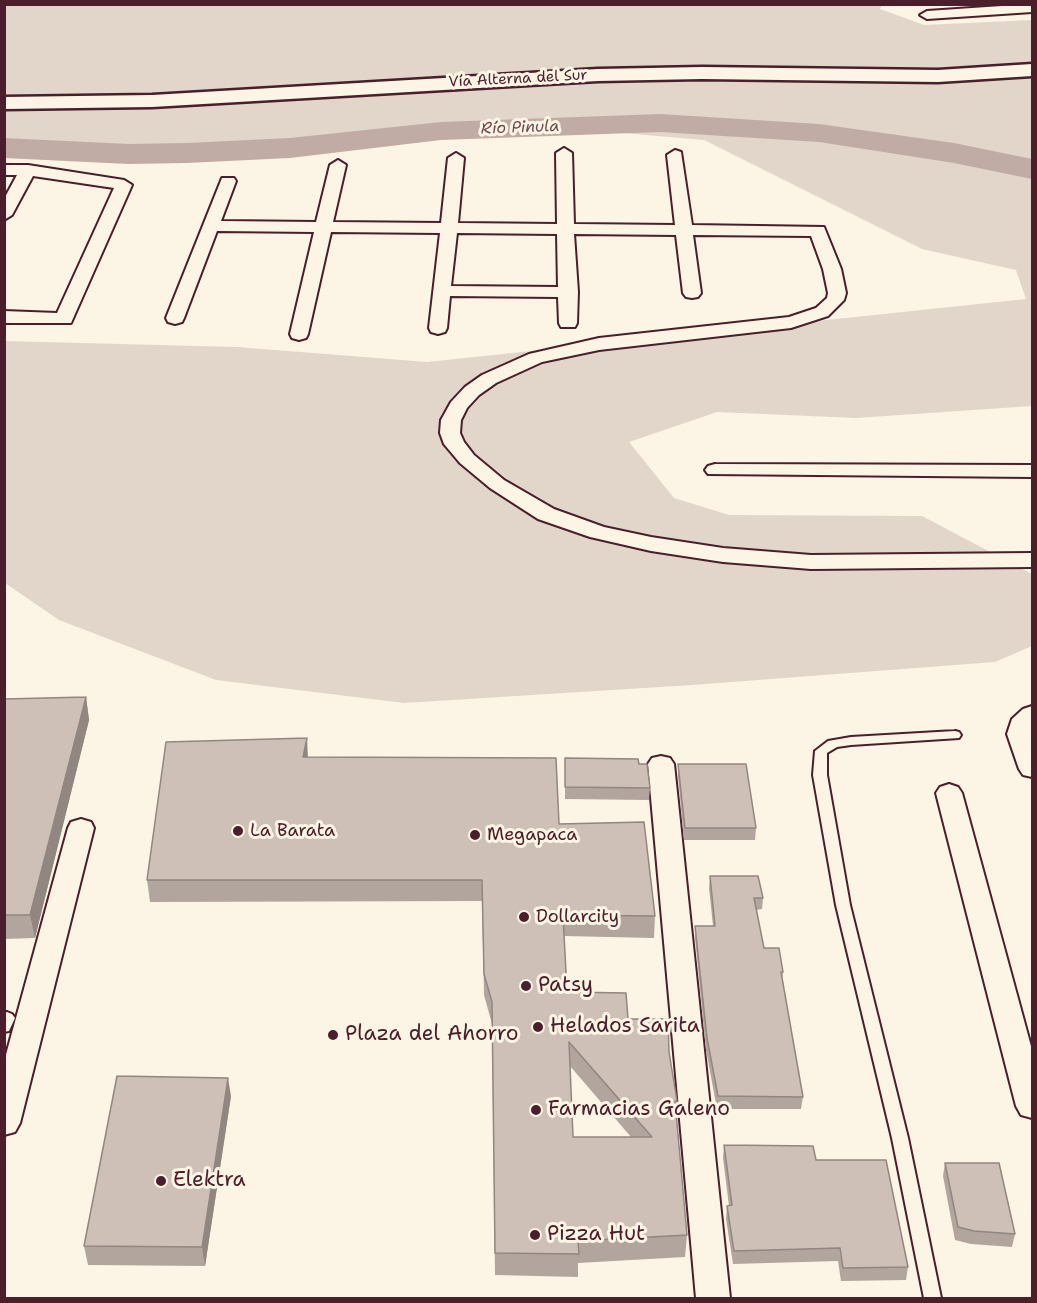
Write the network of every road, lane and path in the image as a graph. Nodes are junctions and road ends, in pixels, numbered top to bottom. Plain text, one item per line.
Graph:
1 (1032, 8) edge
2 (925, 9) edge
3 (1032, 70) edge
4 (1032, 78) edge
5 (4, 103) edge
6 (4, 110) edge
7 (564, 153) dead end
8 (675, 155) dead end
9 (456, 158) dead end
10 (338, 165) dead end
11 (4, 170) edge
12 (28, 170) junction
13 (228, 181) dead end
14 (4, 214) edge
15 (210, 226) junction
16 (324, 226) junction
17 (448, 227) junction
18 (566, 228) junction
19 (684, 229) junction
20 (443, 291) junction
21 (569, 292) junction
22 (692, 293) dead end
23 (4, 317) edge
24 (175, 318) dead end
25 (568, 323) dead end
26 (438, 328) dead end
27 (299, 334) dead end
28 (715, 470) dead end
29 (1032, 471) edge
30 (1032, 560) edge
31 (1032, 714) edge
32 (955, 735) dead end
33 (661, 764) dead end
34 (1032, 769) edge
35 (949, 793) dead end
36 (81, 828) dead end
37 (1032, 1106) edge
38 (4, 1123) edge
39 (713, 1299) edge
40 (932, 1299) edge

1 - 2 street
3 - 5 highway, Vía Alterna del Sur
4 - 6 highway, Vía Alterna del Sur
7 - 18 street
8 - 19 street
9 - 17 street
10 - 16 street
11 - 12 street
12 - 14 street
12 - 23 street
13 - 15 street
15 - 16 street
15 - 24 street
16 - 17 street
16 - 27 street
17 - 18 street
17 - 20 street
18 - 19 street
18 - 21 street
19 - 22 street
19 - 30 street
20 - 21 street
20 - 26 street
21 - 25 street
28 - 29 street
31 - 34 street
32 - 40 lane
33 - 39 street
35 - 37 street
36 - 38 street

